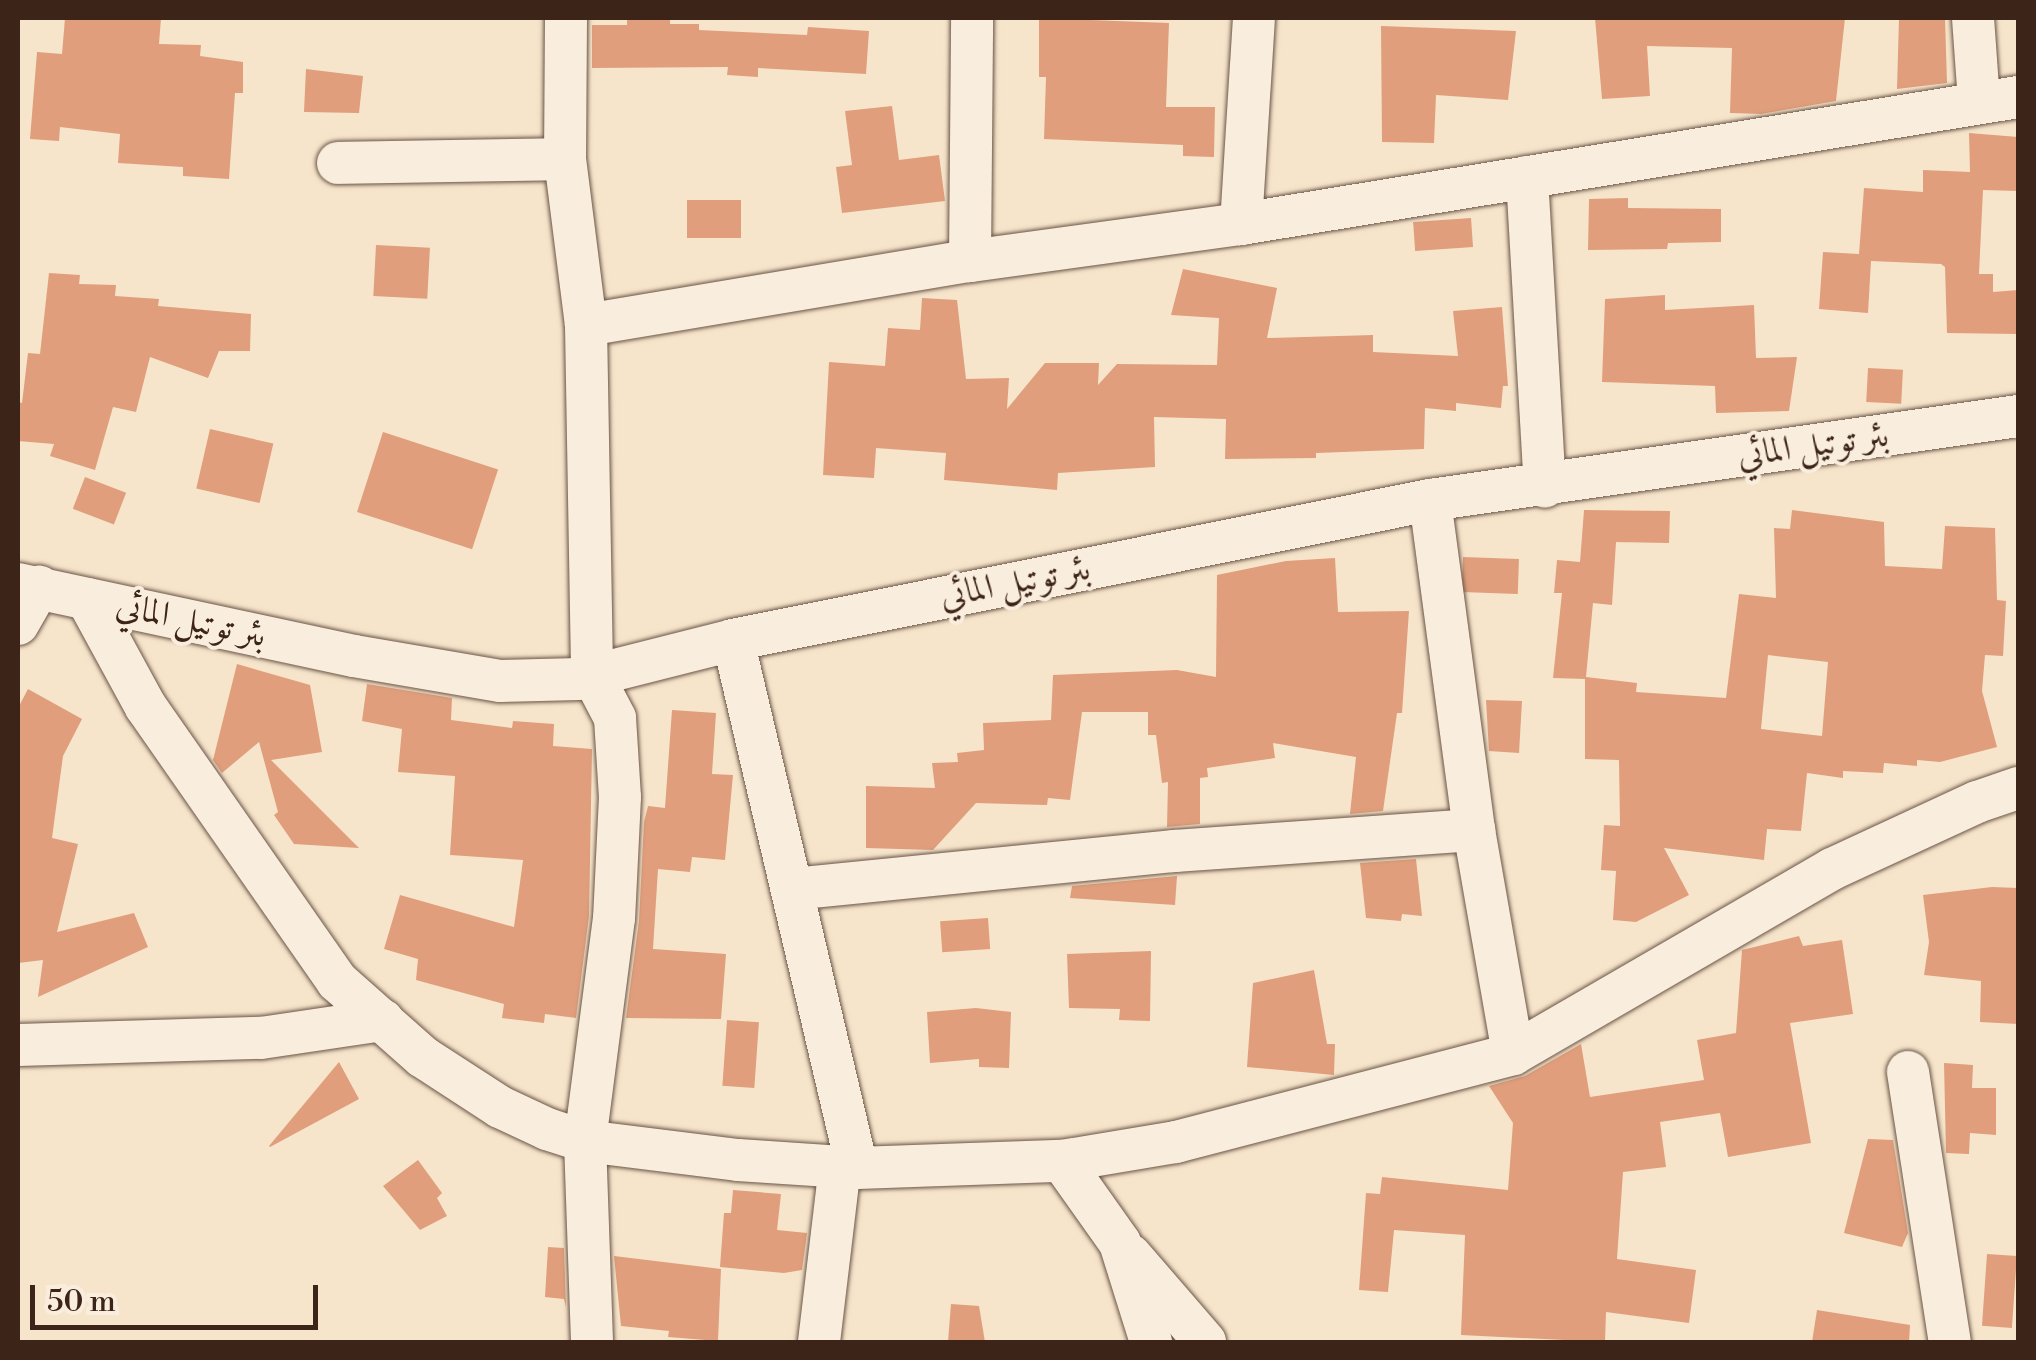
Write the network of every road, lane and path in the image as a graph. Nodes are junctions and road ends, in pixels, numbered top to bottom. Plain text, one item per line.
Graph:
1 (566, 18) edge
2 (972, 18) edge
3 (1254, 18) edge
4 (1973, 18) edge
5 (1999, 99) edge
6 (566, 160) junction
7 (338, 164) dead end
8 (1527, 177) junction
9 (1241, 224) junction
10 (970, 261) junction
11 (586, 326) junction
12 (2018, 416) edge
13 (1545, 486) junction
14 (1430, 500) junction
15 (28, 586) edge
16 (87, 599) junction
17 (18, 624) edge
18 (733, 640) junction
19 (592, 674) junction
20 (2018, 788) edge
21 (1474, 830) junction
22 (792, 889) junction
23 (383, 1020) junction
24 (18, 1046) edge
25 (1512, 1054) junction
26 (1908, 1072) dead end
27 (585, 1142) junction
28 (1062, 1161) junction
29 (849, 1167) junction
30 (1120, 1243) junction
31 (592, 1342) edge
32 (819, 1342) edge
33 (1151, 1342) edge
34 (1206, 1342) edge
35 (1950, 1342) edge

1 - 6 street
2 - 10 street
3 - 9 street
4 - 5 street
5 - 8 street
6 - 7 street
6 - 11 street
8 - 9 street
8 - 13 street
9 - 10 street
10 - 11 street
11 - 19 street
12 - 13 street, بئر توتيل المائي
13 - 14 street, بئر توتيل المائي
14 - 18 street, بئر توتيل المائي
14 - 21 street
15 - 16 street, بئر توتيل المائي
15 - 17 street
16 - 19 street, بئر توتيل المائي
16 - 23 street
18 - 19 street, بئر توتيل المائي
18 - 22 street
19 - 27 street
20 - 25 street
21 - 22 street
21 - 25 street
22 - 29 street
23 - 24 street
23 - 27 street
25 - 28 street
26 - 35 street
27 - 29 street
27 - 31 street
28 - 29 street
28 - 30 street
29 - 32 street
30 - 33 street
30 - 34 street

